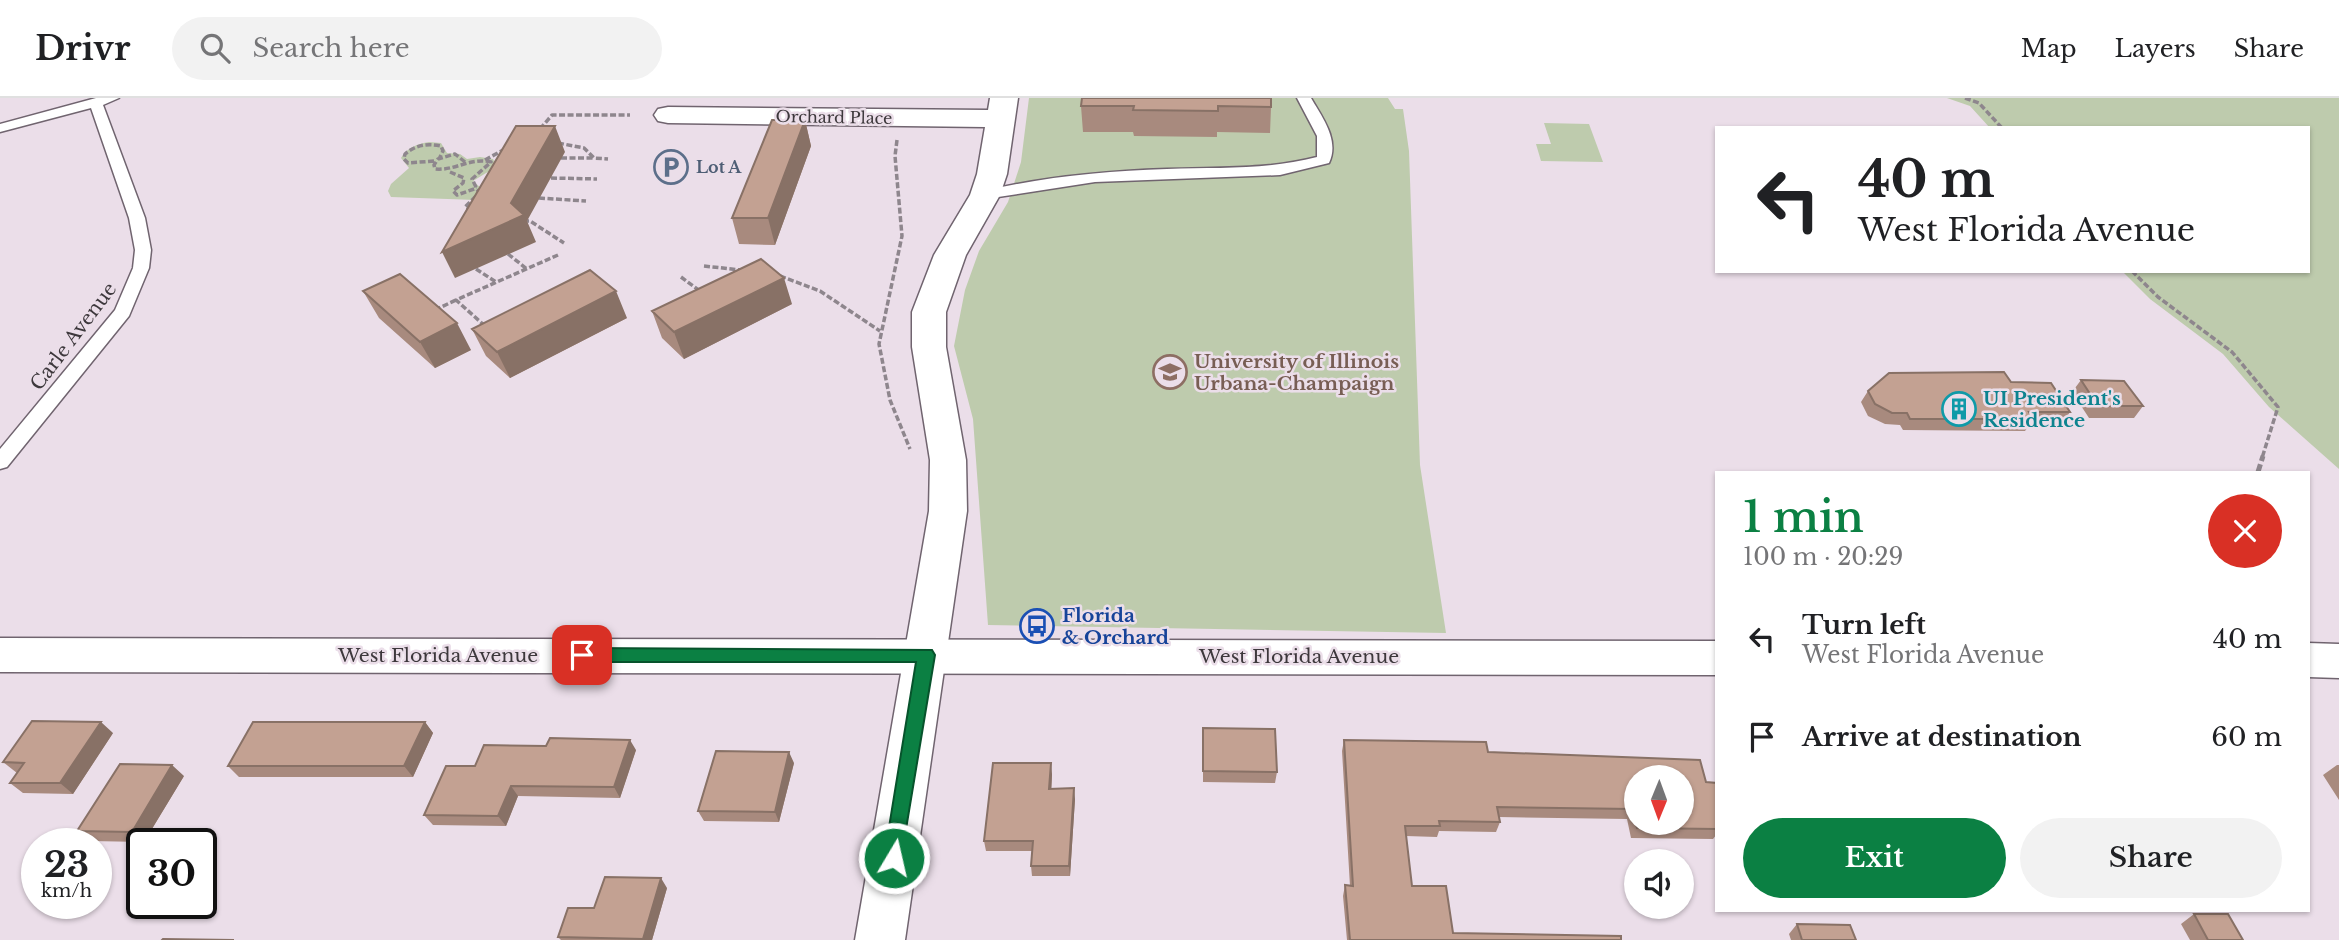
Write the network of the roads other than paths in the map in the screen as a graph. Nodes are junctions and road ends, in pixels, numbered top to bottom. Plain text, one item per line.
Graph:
1 (1304, 98) edge
2 (104, 100) edge
3 (1003, 108) edge
4 (668, 115) dead end
5 (0, 128) edge
6 (985, 195) junction
7 (0, 462) edge
8 (0, 655) edge
9 (926, 655) junction
10 (1715, 658) edge
11 (2310, 660) edge
12 (2339, 661) edge
13 (880, 940) edge

1 - 6 lane
2 - 5 lane
2 - 7 lane, Carle Avenue
3 - 4 street, Orchard Place
3 - 6 street
6 - 9 street
8 - 9 street, West Florida Avenue
9 - 10 street, West Florida Avenue
9 - 13 street
11 - 12 street

